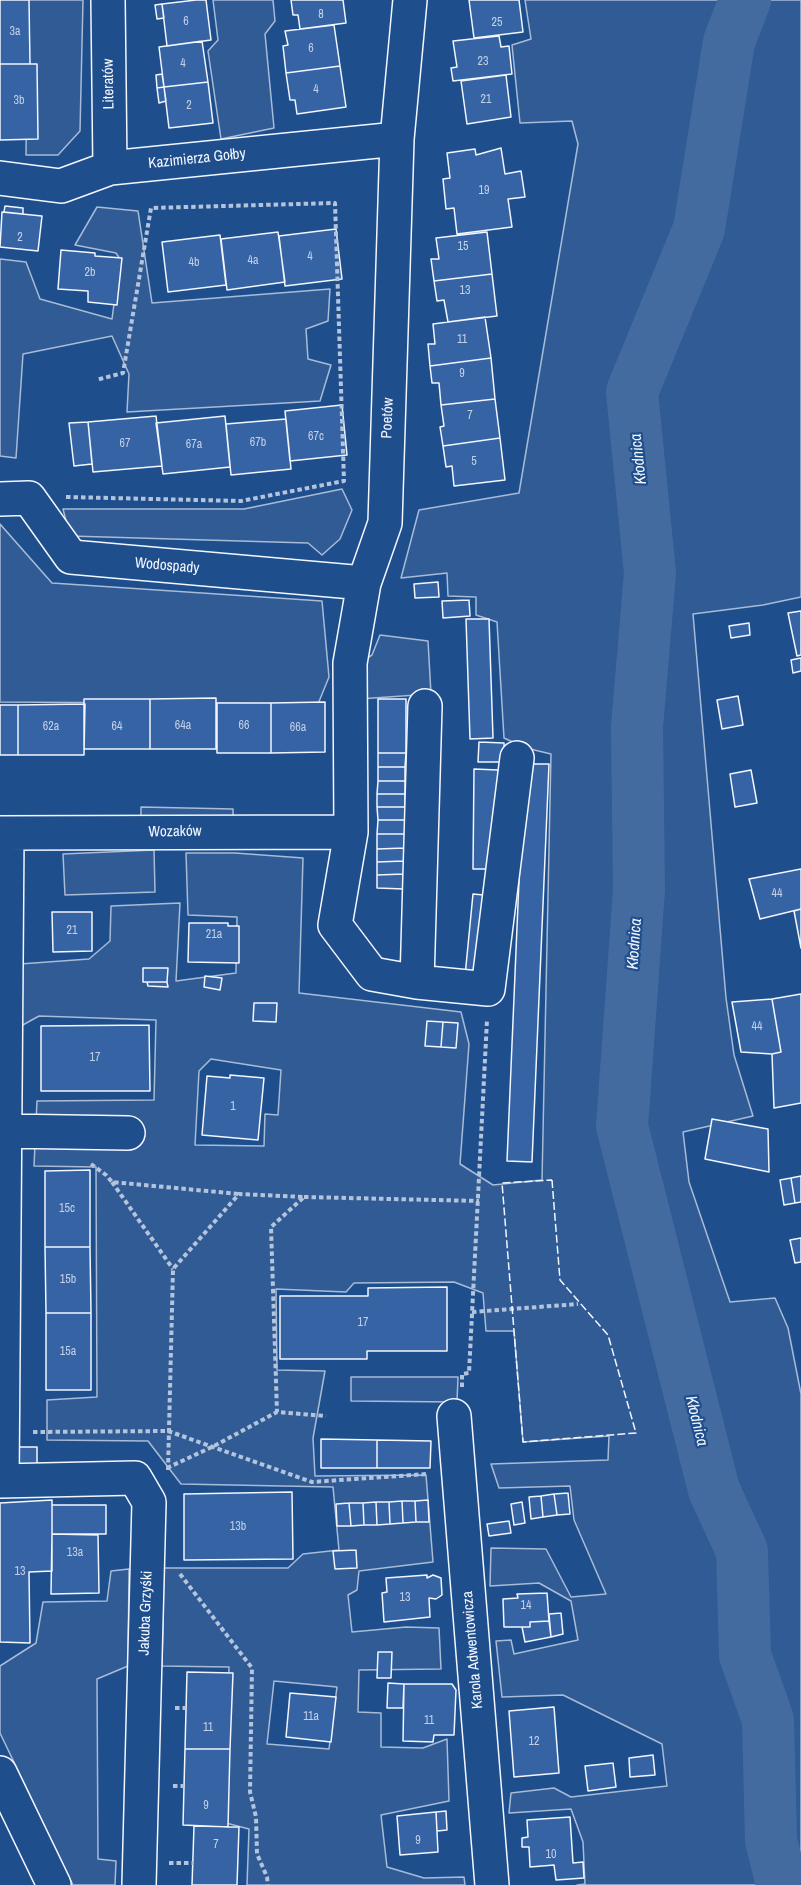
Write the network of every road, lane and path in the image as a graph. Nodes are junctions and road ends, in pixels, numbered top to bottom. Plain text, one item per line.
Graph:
1 (108, 0) edge
2 (411, 0) edge
3 (397, 139) junction
4 (110, 168) junction
5 (0, 178) edge
6 (96, 380) dead end
7 (60, 496) dead end
8 (0, 499) edge
9 (364, 583) junction
10 (426, 706) dead end
11 (517, 758) dead end
12 (351, 832) junction
13 (3, 833) edge
14 (417, 982) junction
15 (488, 989) junction
16 (5, 1131) junction
17 (128, 1133) dead end
18 (87, 1161) dead end
19 (112, 1182) junction
20 (239, 1194) junction
21 (304, 1197) junction
22 (478, 1201) junction
23 (173, 1269) junction
24 (578, 1304) dead end
25 (472, 1312) junction
26 (277, 1412) junction
27 (326, 1416) dead end
28 (454, 1416) joint
29 (168, 1431) junction
30 (27, 1432) dead end
31 (214, 1446) junction
32 (168, 1467) junction
33 (433, 1474) dead end
34 (135, 1478) junction
35 (168, 1479) dead end
36 (1, 1481) edge
37 (174, 1567) dead end
38 (0, 1773) edge
39 (162, 1862) dead end
40 (193, 1863) dead end
41 (54, 1885) edge
42 (139, 1885) edge
43 (268, 1885) edge
44 (492, 1885) edge

1 - 4 street, Literatów
2 - 3 street, Poetów
3 - 4 street, Kazimierza Gołby
3 - 9 street, Poetów
4 - 5 street, Kazimierza Gołby
6 - 7 path
8 - 9 street, Wodospady
9 - 12 street, Poetów
10 - 14 street
11 - 15 street
12 - 13 street, Wozaków
12 - 14 street, Poetów
13 - 16 street
14 - 15 street, Poetów
15 - 22 path
16 - 17 street
16 - 36 street
18 - 19 path
19 - 20 path
19 - 23 path
20 - 21 path
20 - 23 path
21 - 22 path
21 - 26 path
22 - 25 path
23 - 29 path
24 - 25 path
25 - 28 path
26 - 27 path
26 - 31 path
28 - 44 street, Karola Adwentowicza
29 - 30 path
29 - 31 path
29 - 32 path
31 - 32 path
31 - 33 path
32 - 34 path
32 - 35 path
34 - 36 street
34 - 42 street, Jakuba Grzyśki
37 - 43 path
38 - 41 street
39 - 40 path

